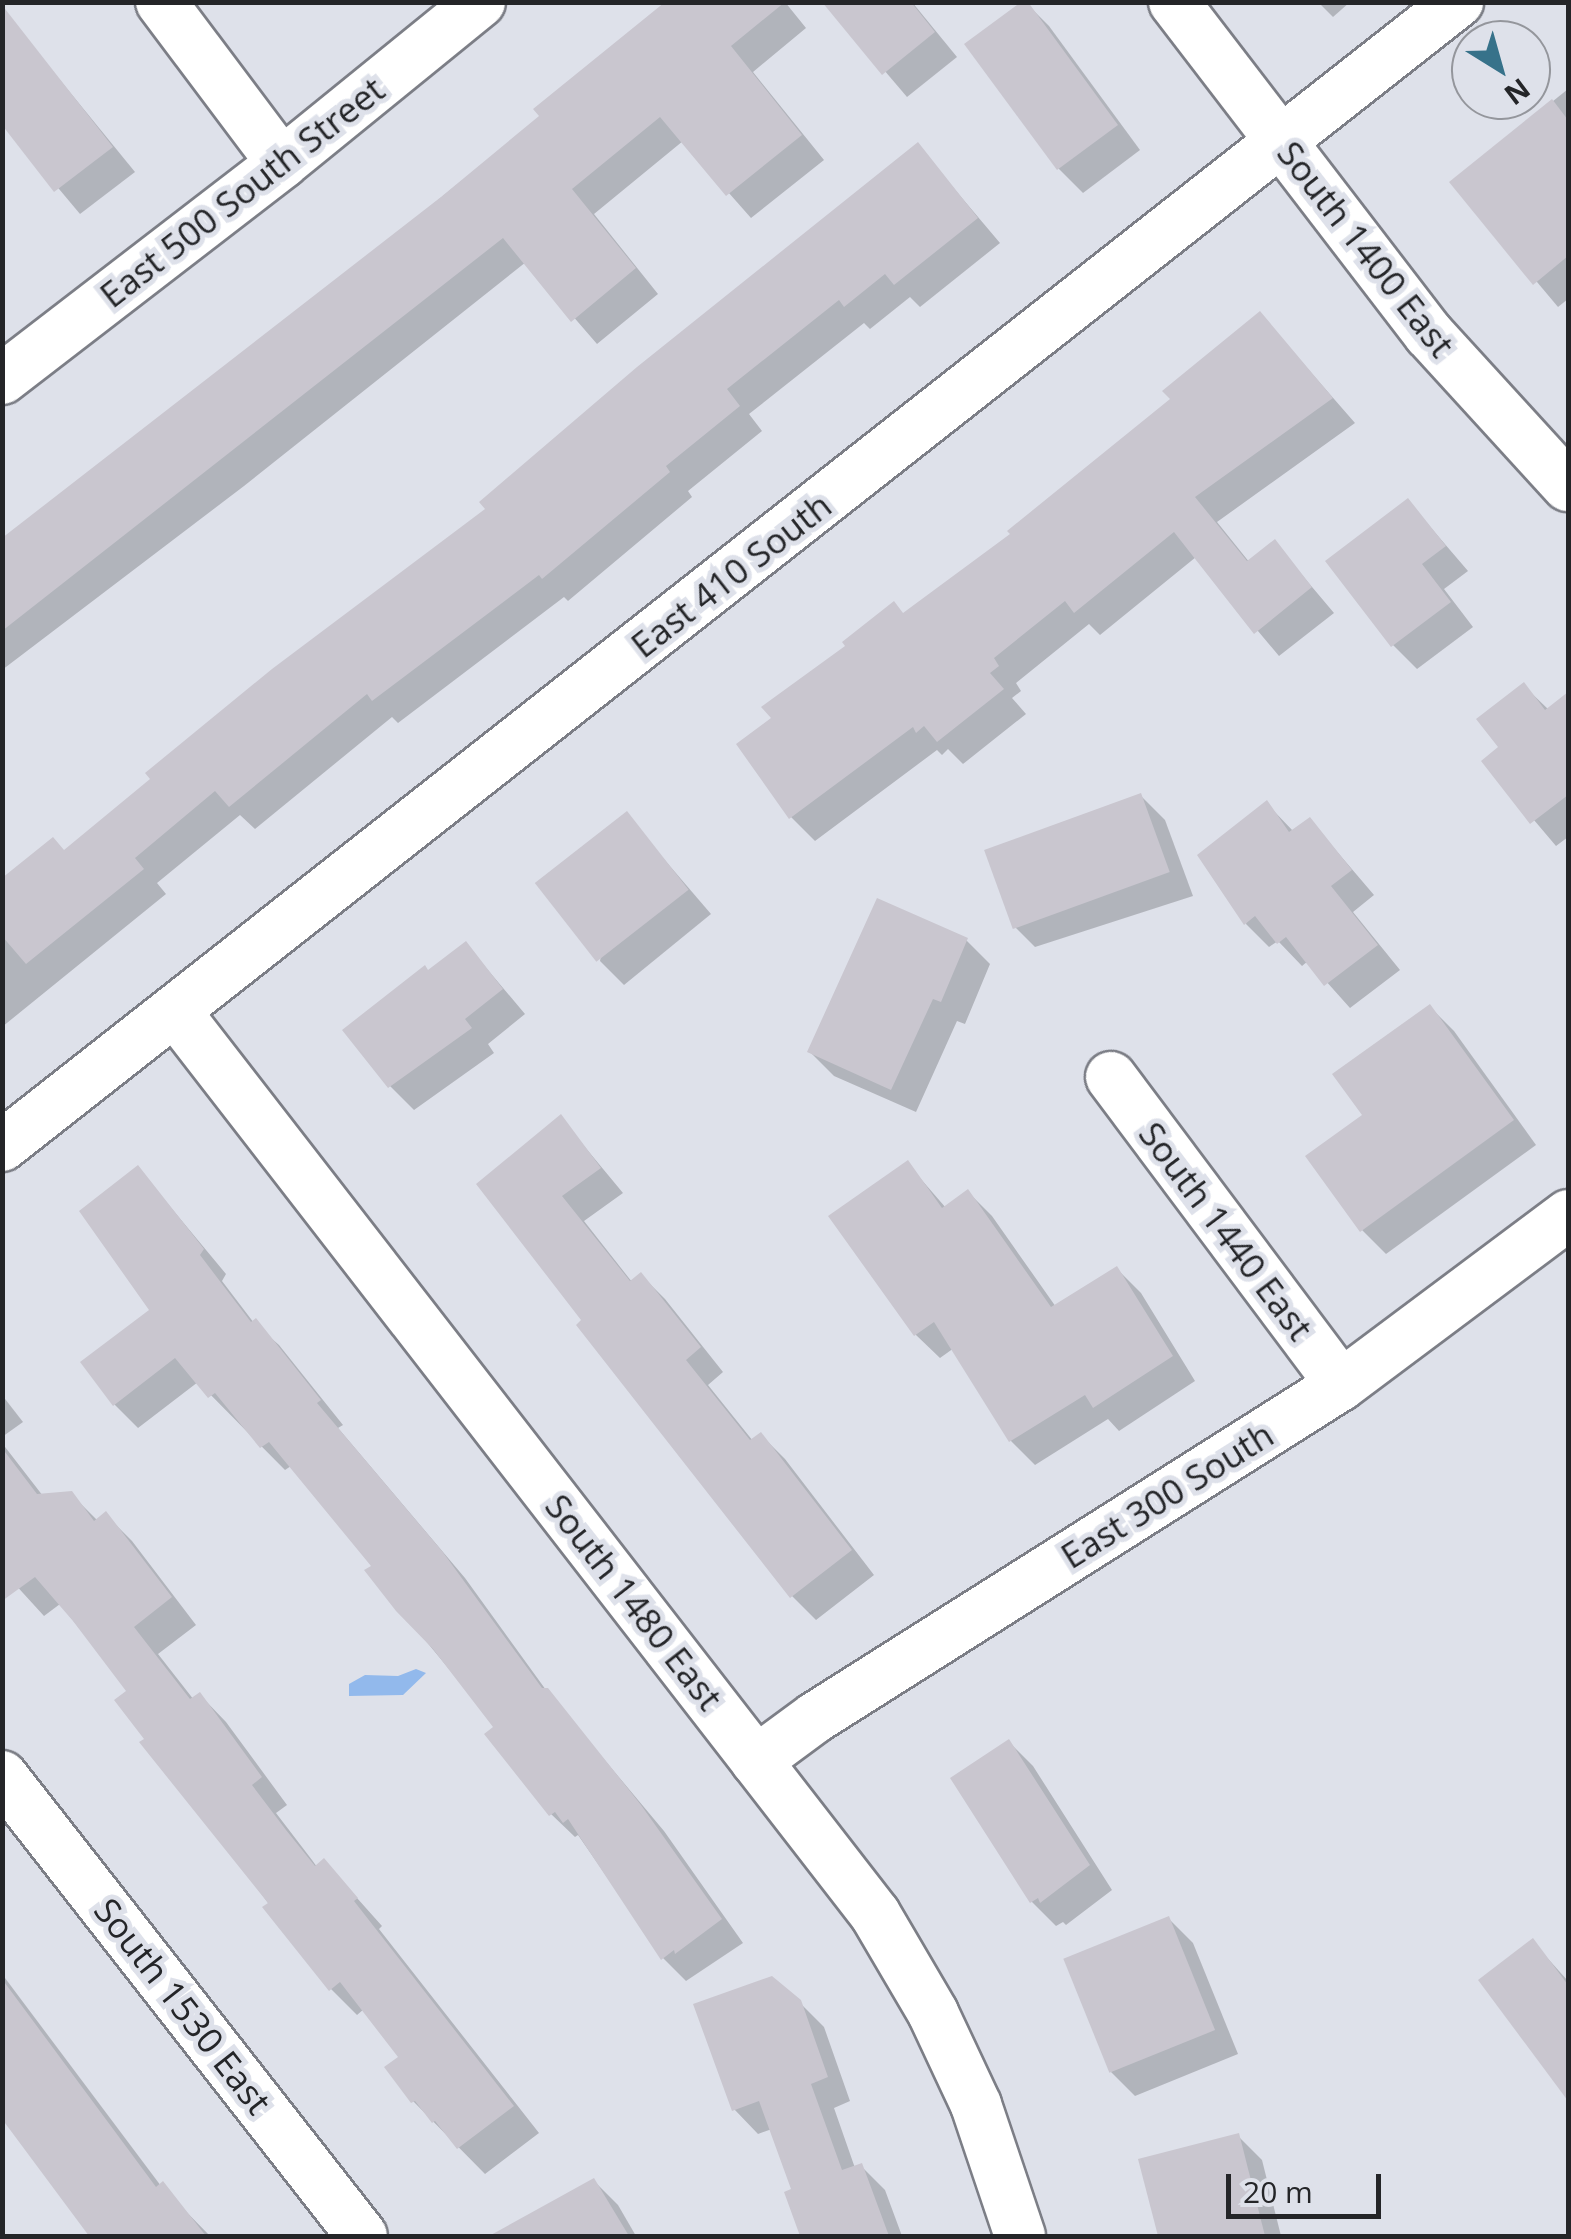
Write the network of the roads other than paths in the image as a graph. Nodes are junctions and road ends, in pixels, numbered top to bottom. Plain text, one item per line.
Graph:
1 (161, 2) edge
2 (480, 2) edge
3 (1174, 2) edge
4 (1458, 2) edge
5 (1281, 140) junction
6 (282, 163) junction
7 (2, 379) edge
8 (1568, 486) edge
9 (175, 1010) junction
10 (1112, 1077) dead end
11 (2, 1146) edge
12 (1568, 1215) edge
13 (1341, 1385) junction
14 (756, 1761) junction
15 (2, 1776) edge
16 (362, 2236) edge
17 (1020, 2236) edge

1 - 6 street
2 - 6 street, East 500 South Street
3 - 5 street, South 1400 East
4 - 5 street, East 410 South
5 - 8 street, South 1400 East
5 - 9 street, East 410 South
6 - 7 street, East 500 South Street
9 - 11 street, East 410 South
9 - 14 street, South 1480 East
10 - 13 street, South 1440 East
12 - 13 street, East 300 South
13 - 14 street, East 300 South
14 - 17 street, South 1480 East
15 - 16 street, South 1530 East

